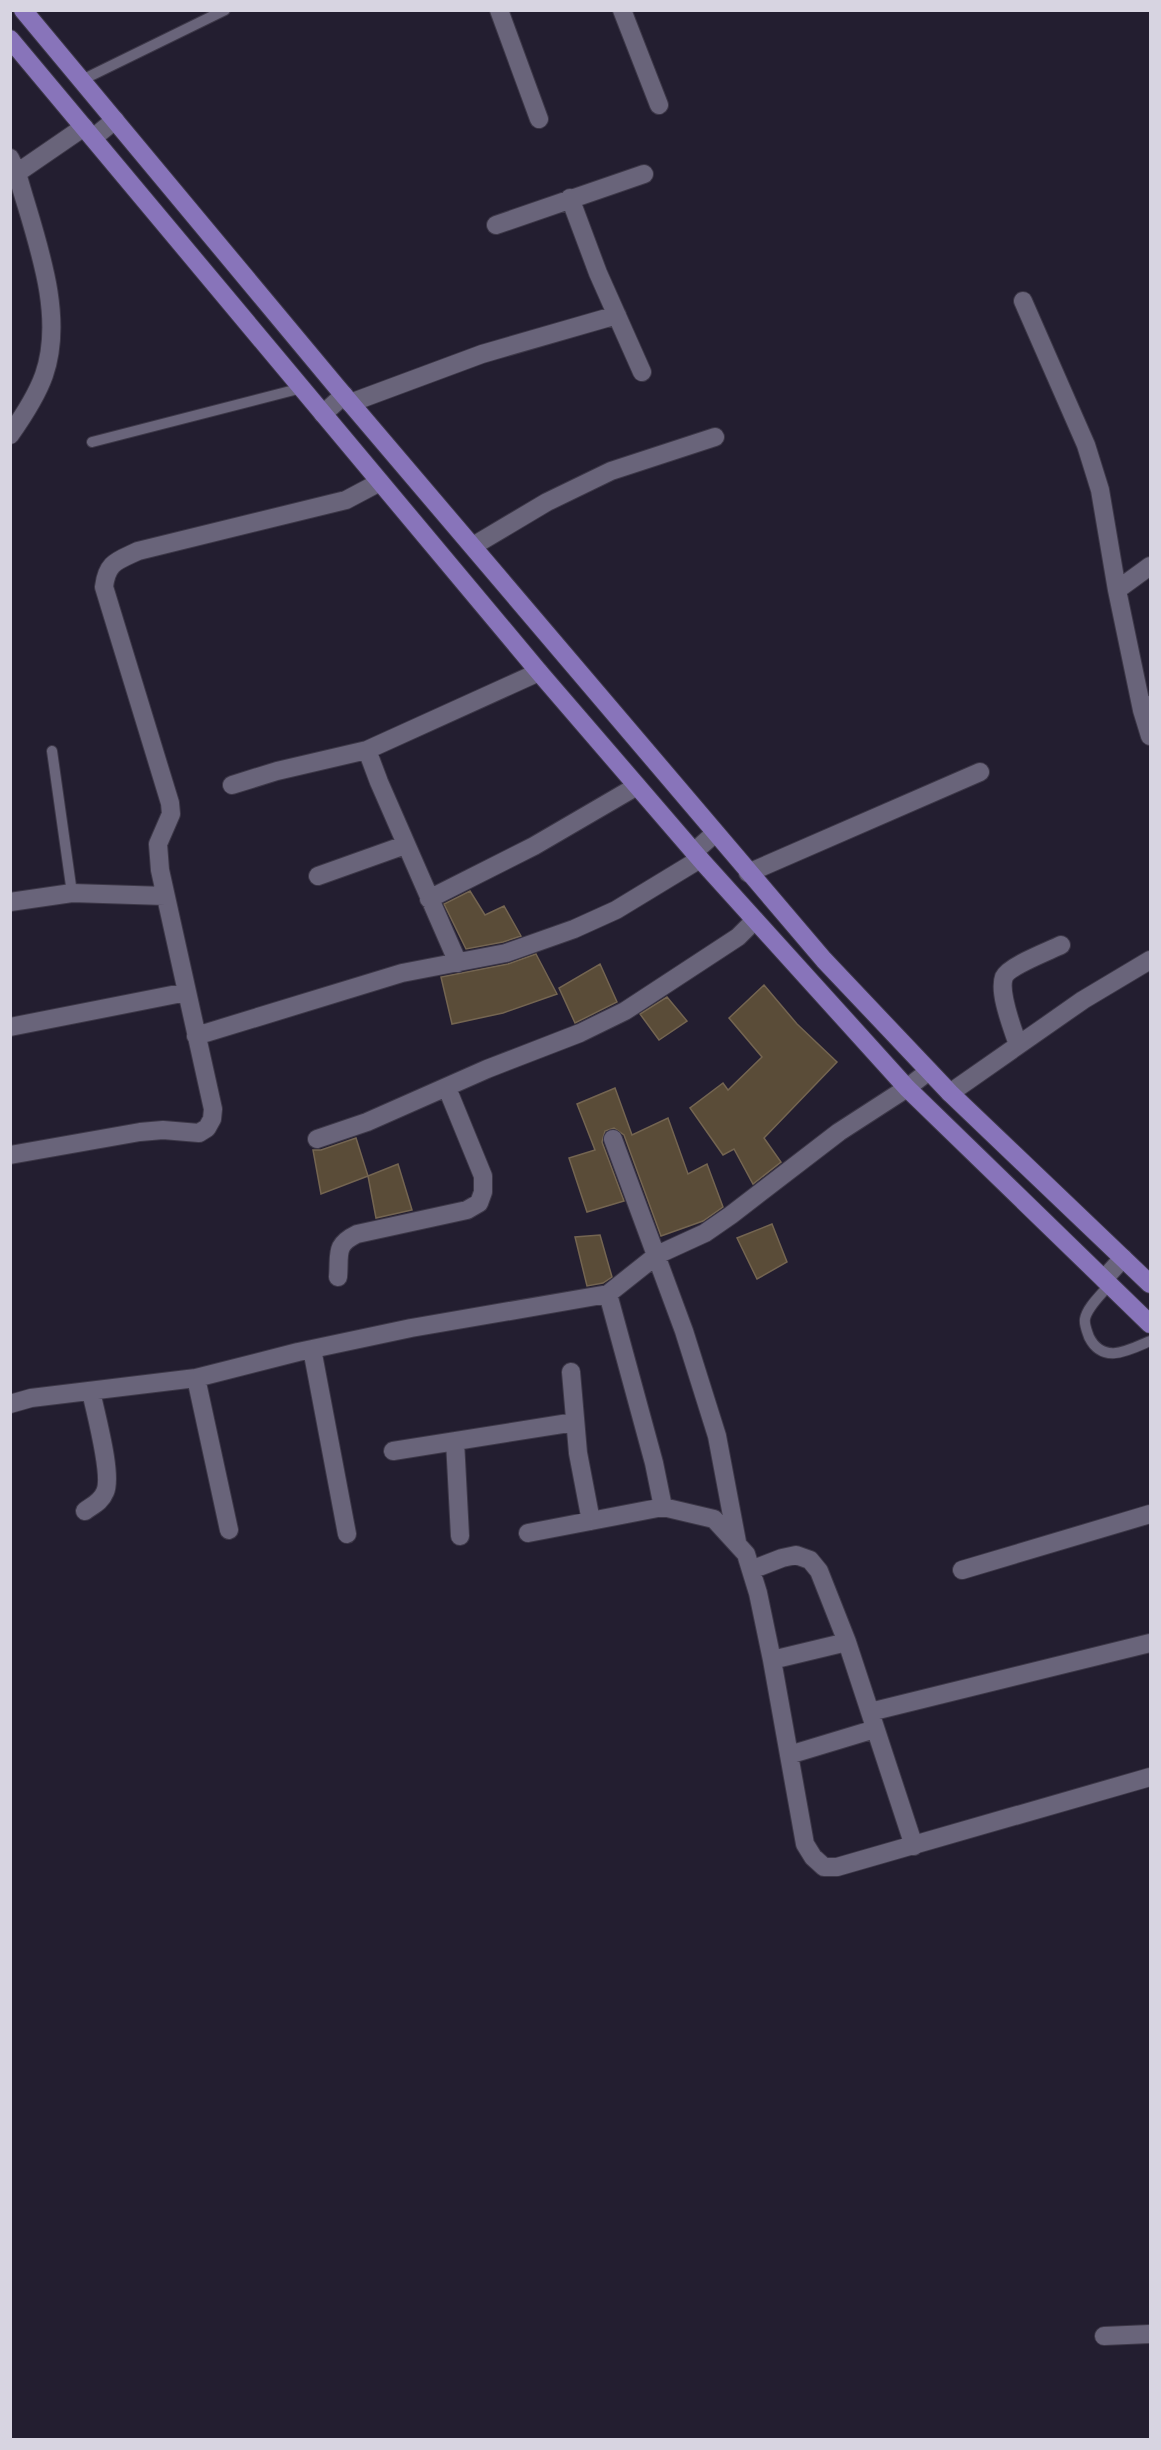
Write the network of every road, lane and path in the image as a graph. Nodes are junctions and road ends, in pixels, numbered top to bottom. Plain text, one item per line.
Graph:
1 (23, 10) edge
2 (225, 10) edge
3 (500, 10) edge
4 (622, 10) edge
5 (10, 39) edge
6 (82, 80) junction
7 (659, 105) dead end
8 (538, 119) dead end
9 (115, 120) junction
10 (88, 133) junction
11 (14, 166) edge
12 (644, 174) dead end
13 (570, 198) junction
14 (496, 225) dead end
15 (1023, 301) dead end
16 (617, 315) junction
17 (642, 372) dead end
18 (302, 388) junction
19 (347, 399) junction
20 (323, 414) junction
21 (10, 435) edge
22 (715, 437) dead end
23 (93, 442) dead end
24 (380, 482) junction
25 (473, 546) junction
26 (1150, 566) edge
27 (1117, 590) junction
28 (539, 672) junction
29 (1146, 708) edge
30 (1150, 736) edge
31 (368, 750) junction
32 (52, 751) dead end
33 (980, 772) dead end
34 (232, 785) dead end
35 (637, 786) junction
36 (714, 834) junction
37 (405, 845) junction
38 (697, 855) junction
39 (748, 873) junction
40 (318, 876) dead end
41 (72, 892) junction
42 (165, 896) junction
43 (429, 899) junction
44 (10, 902) edge
45 (755, 920) junction
46 (1061, 945) dead end
47 (1150, 960) edge
48 (458, 963) junction
49 (187, 992) junction
50 (10, 1027) edge
51 (196, 1036) junction
52 (1018, 1046) junction
53 (929, 1071) junction
54 (447, 1088) junction
55 (907, 1088) junction
56 (950, 1092) junction
57 (613, 1138) dead end
58 (316, 1139) dead end
59 (12, 1149) edge
60 (657, 1255) junction
61 (1123, 1258) junction
62 (338, 1277) dead end
63 (1107, 1282) junction
64 (1150, 1284) edge
65 (608, 1294) junction
66 (1150, 1324) edge
67 (1150, 1341) edge
68 (312, 1349) junction
69 (571, 1372) dead end
70 (196, 1378) junction
71 (91, 1391) junction
72 (10, 1404) edge
73 (575, 1422) junction
74 (455, 1441) junction
75 (393, 1451) dead end
76 (663, 1506) junction
77 (85, 1511) dead end
78 (1150, 1514) edge
79 (591, 1521) junction
80 (229, 1530) dead end
81 (528, 1533) dead end
82 (347, 1534) dead end
83 (460, 1536) dead end
84 (738, 1544) junction
85 (751, 1570) junction
86 (962, 1570) dead end
87 (847, 1642) junction
88 (1150, 1642) edge
89 (772, 1660) junction
90 (873, 1720) junction
91 (789, 1755) junction
92 (1150, 1778) edge
93 (914, 1846) junction
94 (1150, 2334) edge
95 (1104, 2336) dead end

1 - 6 main road
2 - 6 lane
3 - 8 street
4 - 7 street
5 - 10 main road
6 - 9 main road
9 - 10 street
9 - 19 main road
10 - 11 street
10 - 18 main road
11 - 21 street
12 - 13 street
13 - 14 street
13 - 16 street
15 - 27 street
16 - 17 street
16 - 19 street
18 - 20 main road
18 - 23 lane
19 - 20 street
19 - 25 main road
20 - 24 main road
22 - 25 street
24 - 28 main road
24 - 42 street
25 - 36 main road
26 - 27 street
27 - 29 street
28 - 31 street
28 - 35 main road
29 - 30 street
31 - 34 street
31 - 37 street
32 - 41 lane
33 - 39 street
35 - 38 main road
35 - 43 street
36 - 38 street
36 - 39 main road
37 - 40 street
37 - 43 street
38 - 45 main road
38 - 48 street
39 - 53 main road
41 - 42 street
41 - 44 street
42 - 49 street
43 - 48 street
45 - 54 street
45 - 55 main road
46 - 52 street
47 - 52 street
48 - 51 street
49 - 50 street
49 - 51 street
51 - 59 street
52 - 56 street
53 - 55 street
53 - 56 main road
54 - 58 street
54 - 62 street
55 - 60 street
55 - 63 main road
56 - 61 main road
57 - 60 street
60 - 65 street
60 - 84 street
61 - 63 street
61 - 64 main road
63 - 66 main road
63 - 67 lane
65 - 68 street
65 - 76 street
68 - 70 street
68 - 82 street
69 - 73 street
70 - 71 street
70 - 80 street
71 - 72 street
71 - 77 street
73 - 74 street
73 - 79 street
74 - 75 street
74 - 83 street
76 - 79 street
76 - 84 street
78 - 86 street
79 - 81 street
84 - 85 street
85 - 87 street
85 - 89 street
87 - 89 street
87 - 90 street
88 - 90 street
89 - 91 street
90 - 91 street
90 - 93 street
91 - 93 street
92 - 93 street
94 - 95 street

